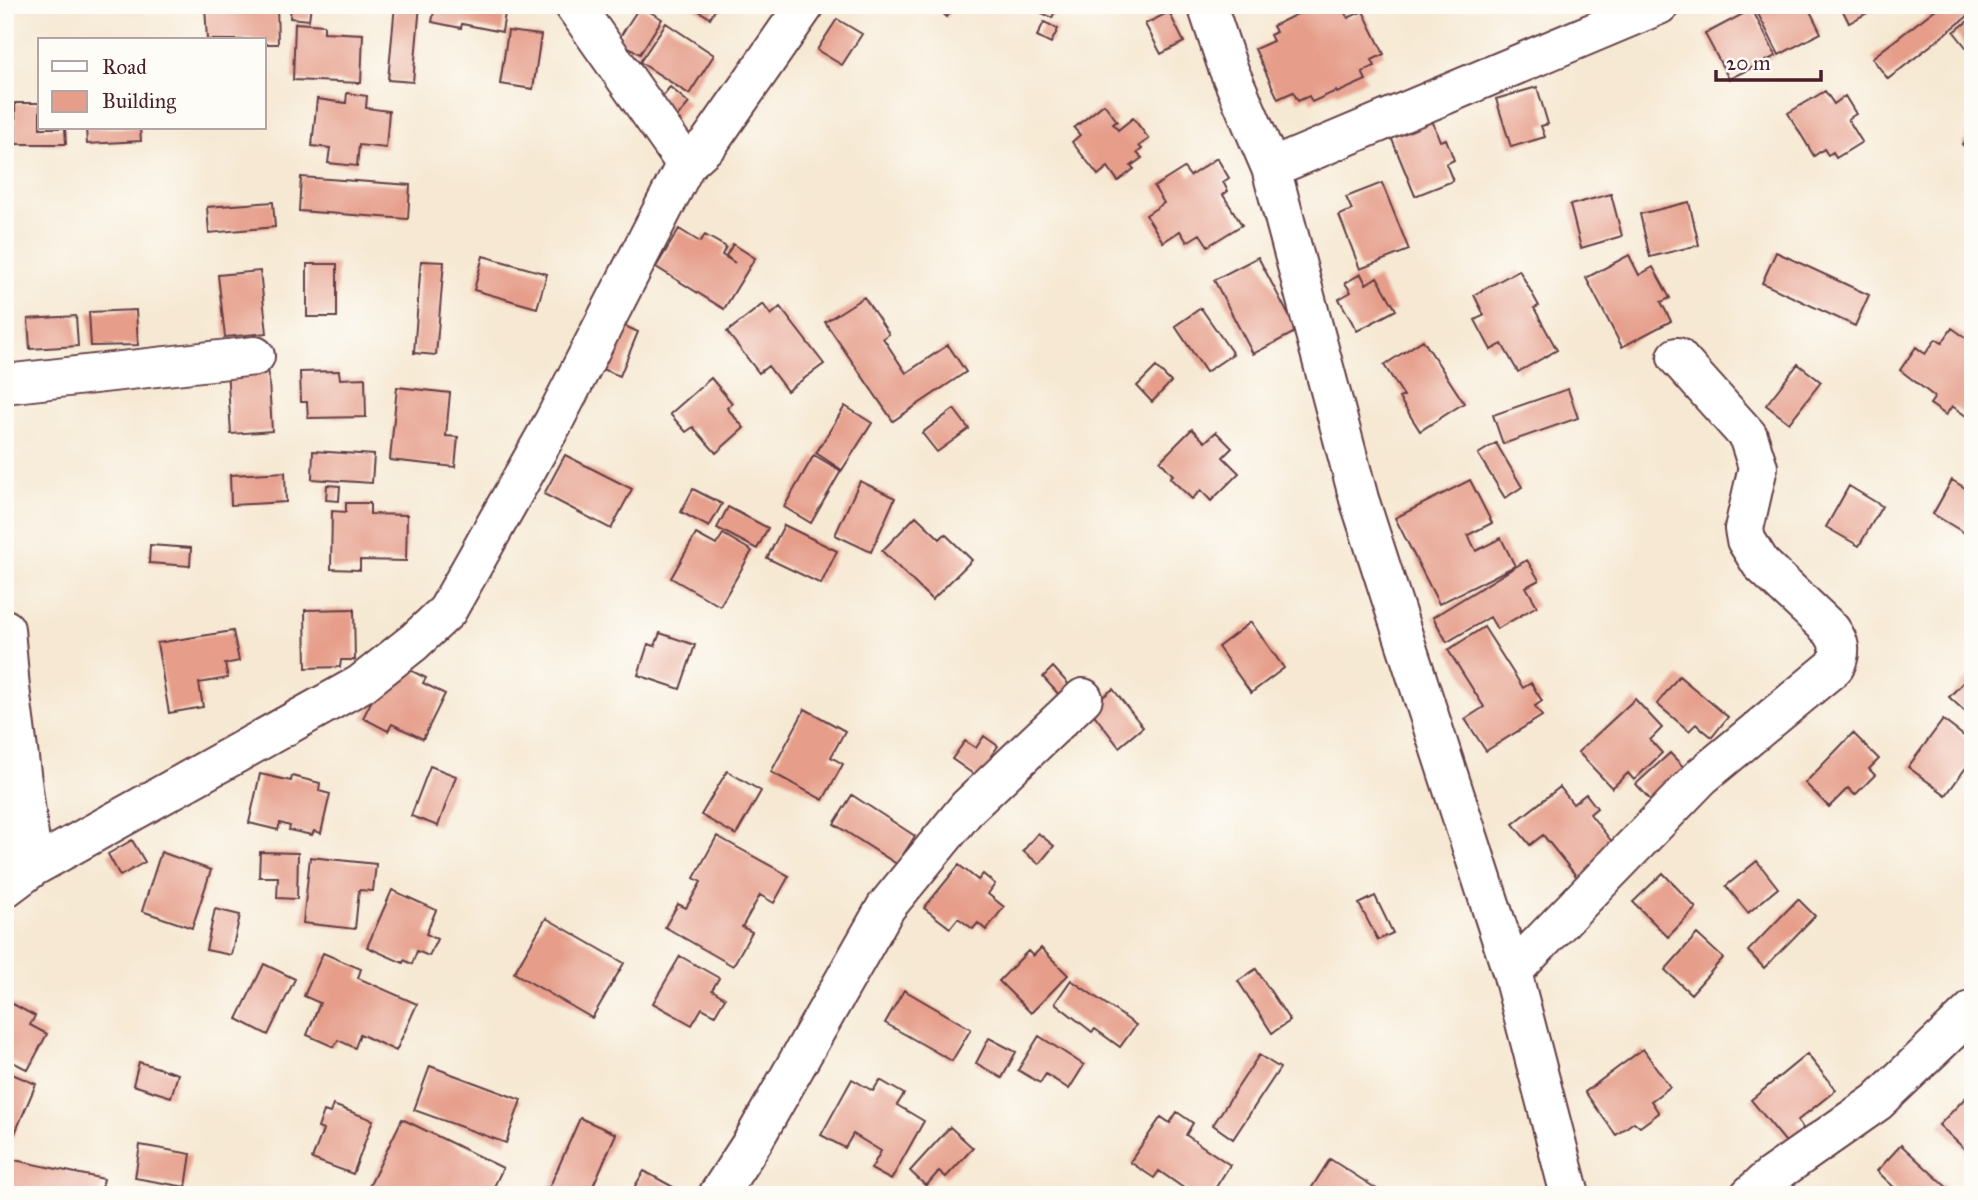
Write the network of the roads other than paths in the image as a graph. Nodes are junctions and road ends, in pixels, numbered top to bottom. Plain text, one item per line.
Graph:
1 (574, 5) edge
2 (805, 5) edge
3 (1207, 5) edge
4 (1659, 5) edge
5 (686, 164) junction
6 (1271, 168) junction
7 (255, 356) dead end
8 (1677, 356) dead end
9 (5, 384) edge
10 (5, 629) edge
11 (1083, 698) dead end
12 (19, 878) edge
13 (1512, 972) junction
14 (1973, 1010) edge
15 (718, 1195) edge
16 (1570, 1195) edge
17 (1749, 1195) edge

1 - 5 street
2 - 5 street
3 - 6 street
4 - 6 street
5 - 12 street
6 - 13 street
7 - 9 street
8 - 13 street
10 - 12 street
11 - 15 street
13 - 16 street
14 - 17 street

